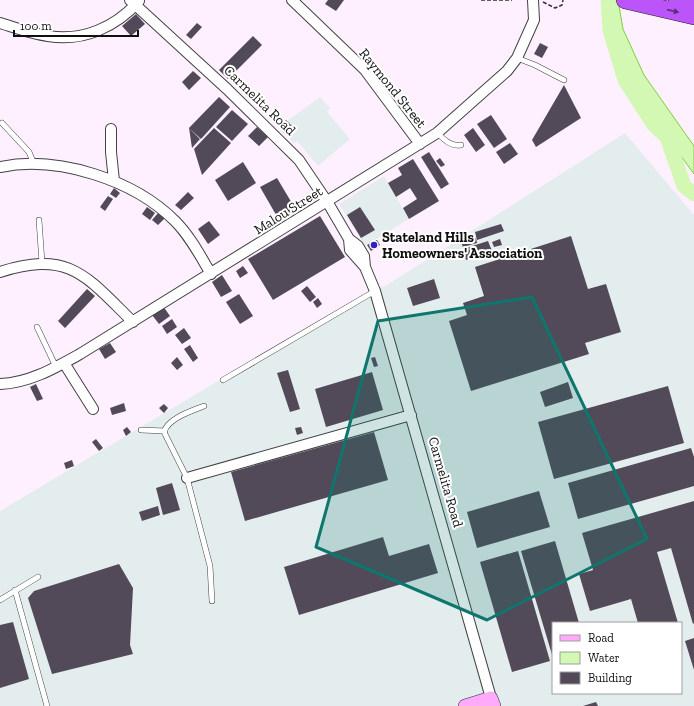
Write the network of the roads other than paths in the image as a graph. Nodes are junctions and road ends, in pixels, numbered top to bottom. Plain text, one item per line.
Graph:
1 (292, 0) edge
2 (533, 0) edge
3 (625, 0) edge
4 (676, 0) edge
5 (135, 2) edge
6 (694, 4) edge
7 (694, 16) edge
8 (0, 23) edge
9 (517, 58) junction
10 (564, 80) dead end
11 (2, 123) dead end
12 (111, 129) dead end
13 (437, 134) junction
14 (420, 144) junction
15 (461, 145) dead end
16 (34, 164) junction
17 (0, 167) edge
18 (114, 181) junction
19 (328, 203) junction
20 (39, 220) dead end
21 (42, 263) junction
22 (0, 272) edge
23 (211, 274) junction
24 (376, 291) junction
25 (133, 322) junction
26 (37, 327) dead end
27 (60, 365) junction
28 (223, 380) dead end
29 (0, 384) edge
30 (204, 406) dead end
31 (93, 408) dead end
32 (410, 415) junction
33 (142, 430) dead end
34 (164, 431) junction
35 (188, 478) junction
36 (38, 577) dead end
37 (15, 590) junction
38 (0, 600) edge
39 (212, 601) dead end
40 (492, 702) edge
41 (47, 706) edge
42 (465, 706) edge

1 - 14 street, Raymond Street
2 - 9 street, Malou Street
3 -> 7 highway
4 - 6 highway
5 - 8 street
5 - 19 street, Carmelita Road
9 - 10 lane
9 - 13 street, Malou Street
11 - 16 lane
12 - 18 street
13 - 14 street, Malou Street
13 - 15 lane
14 - 19 street, Malou Street
16 - 17 street
16 - 18 street
18 - 23 street
19 - 23 street, Malou Street
19 - 24 street, Carmelita Road
20 - 21 lane
21 - 22 street
21 - 25 street
23 - 25 street, Malou Street
24 - 28 lane
24 - 32 street, Carmelita Road
25 - 27 street, Malou Street
26 - 27 lane
27 - 29 street, Malou Street
27 - 31 street
30 - 34 lane
32 - 35 street
32 - 40 street, Carmelita Road
33 - 34 lane
34 - 35 lane
35 - 39 lane
36 - 37 lane
37 - 38 lane
37 - 41 lane
40 - 42 street

